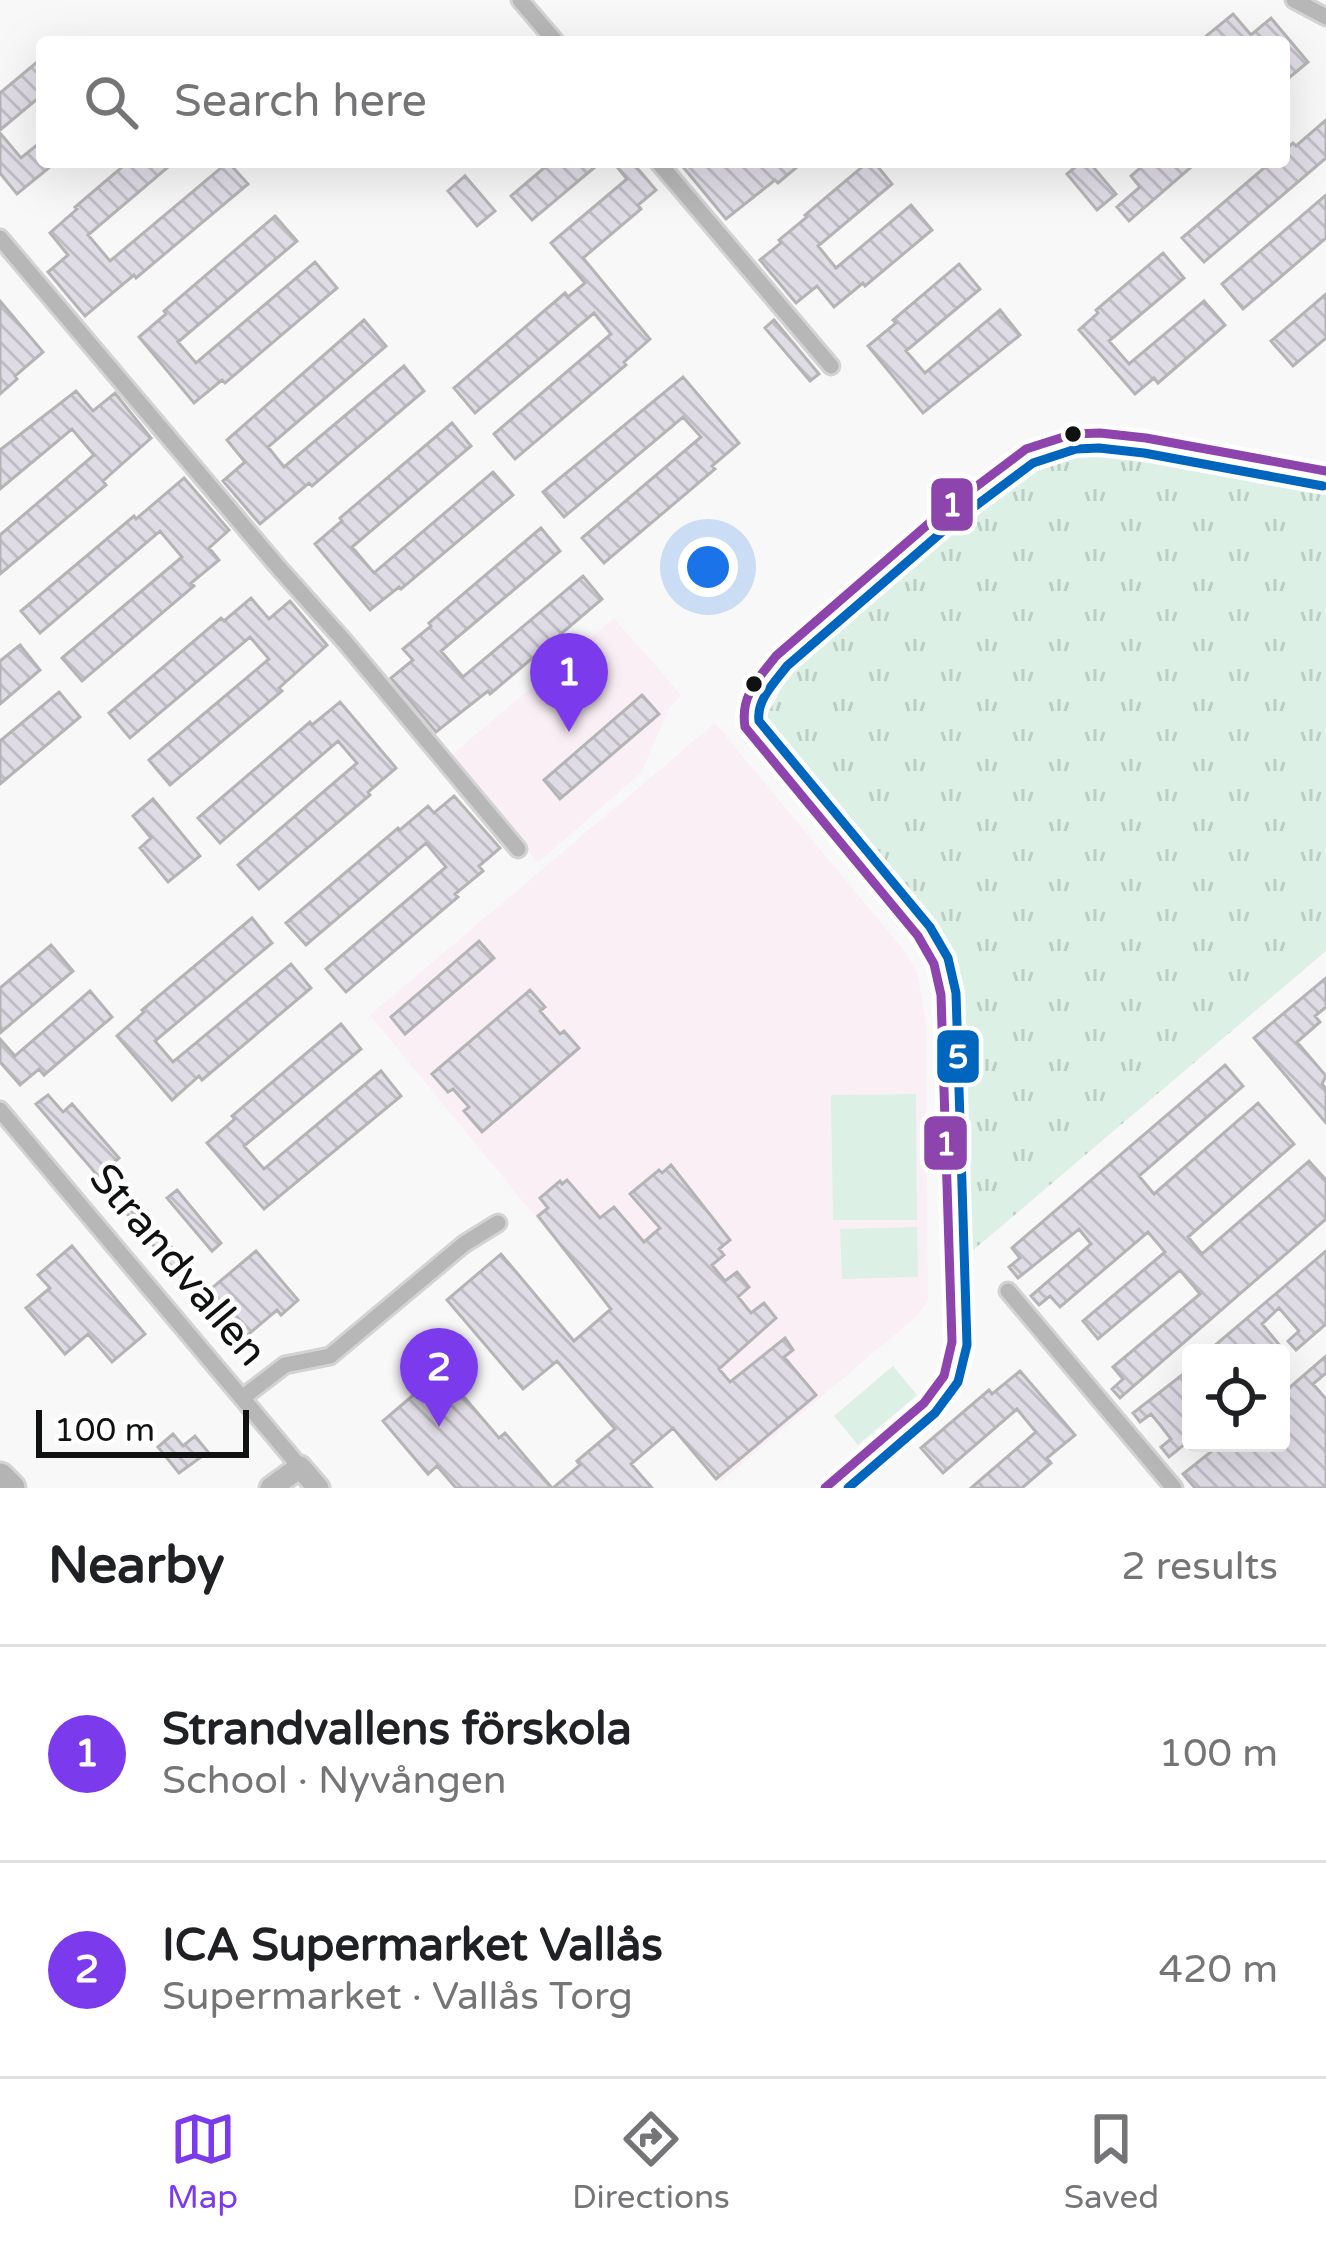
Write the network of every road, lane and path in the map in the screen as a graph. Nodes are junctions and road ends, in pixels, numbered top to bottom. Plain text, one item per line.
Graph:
1 (520, 0) edge
2 (1294, 0) edge
3 (1326, 17) edge
4 (551, 36) edge
5 (663, 168) edge
6 (0, 238) edge
7 (831, 366) dead end
8 (518, 849) dead end
9 (0, 1110) edge
10 (499, 1223) dead end
11 (1008, 1291) dead end
12 (242, 1398) junction
13 (300, 1467) junction
14 (0, 1477) edge
15 (11, 1488) edge
16 (271, 1488) edge
17 (318, 1488) edge
18 (1174, 1488) edge

1 - 4 street
2 - 3 street
5 - 7 street
6 - 8 street
9 - 12 street, Strandvallen
10 - 12 street
11 - 18 street
12 - 13 street, Strandvallen
13 - 16 street
13 - 17 street
14 - 15 highway

